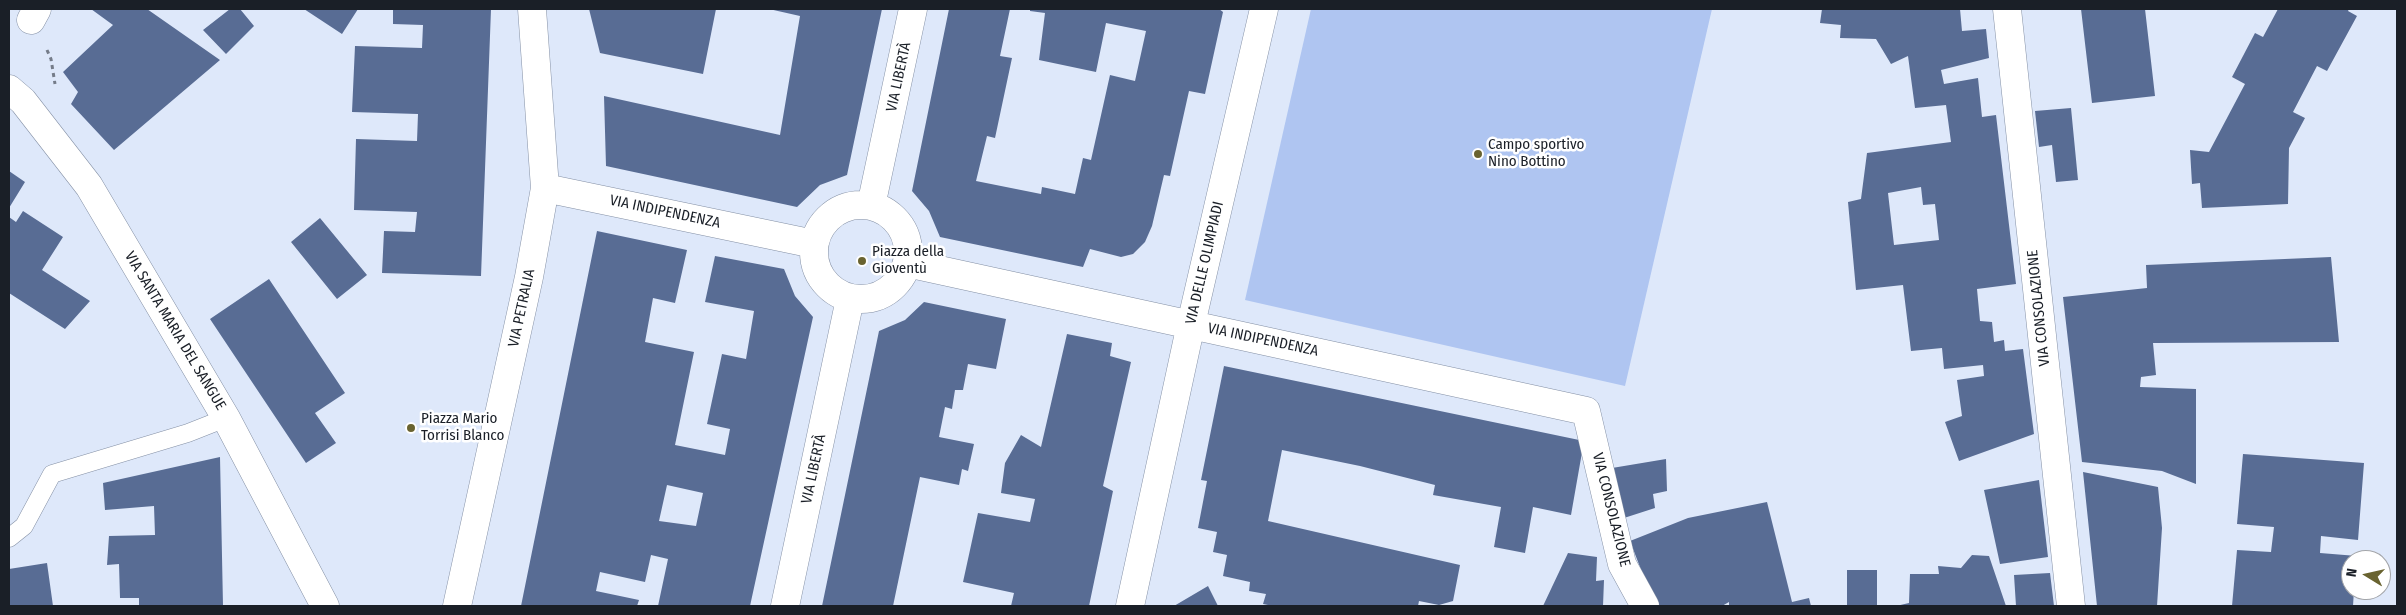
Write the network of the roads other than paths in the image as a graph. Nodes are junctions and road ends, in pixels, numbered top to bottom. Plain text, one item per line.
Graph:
1 (532, 9) edge
2 (913, 9) edge
3 (1264, 9) edge
4 (2007, 9) edge
5 (9, 89) edge
6 (546, 188) junction
7 (871, 206) junction
8 (814, 244) junction
9 (907, 263) junction
10 (850, 299) junction
11 (1191, 324) junction
12 (1586, 411) joint
13 (226, 418) junction
14 (9, 538) edge
15 (324, 601) edge
16 (457, 606) edge
17 (785, 606) edge
18 (1130, 606) edge
19 (1644, 606) edge
20 (2071, 606) edge

1 - 6 street, VIA PETRALIA
2 - 7 street, VIA LIBERTÀ
3 - 11 street, VIA DELLE OLIMPIADI
4 - 20 street, VIA CONSOLAZIONE
5 - 13 street, VIA SANTA MARIA DEL SANGUE
6 - 8 street, VIA INDIPENDENZA
6 - 16 street, VIA PETRALIA
7 - 8 street
7 - 9 street
8 - 10 street
9 - 10 street
9 - 11 street, VIA INDIPENDENZA
10 - 17 street, VIA LIBERTÀ
11 - 12 street, VIA INDIPENDENZA
11 - 18 street, VIA DELLE OLIMPIADI
12 - 19 street, VIA CONSOLAZIONE
13 - 14 lane
13 - 15 street, VIA SANTA MARIA DEL SANGUE

